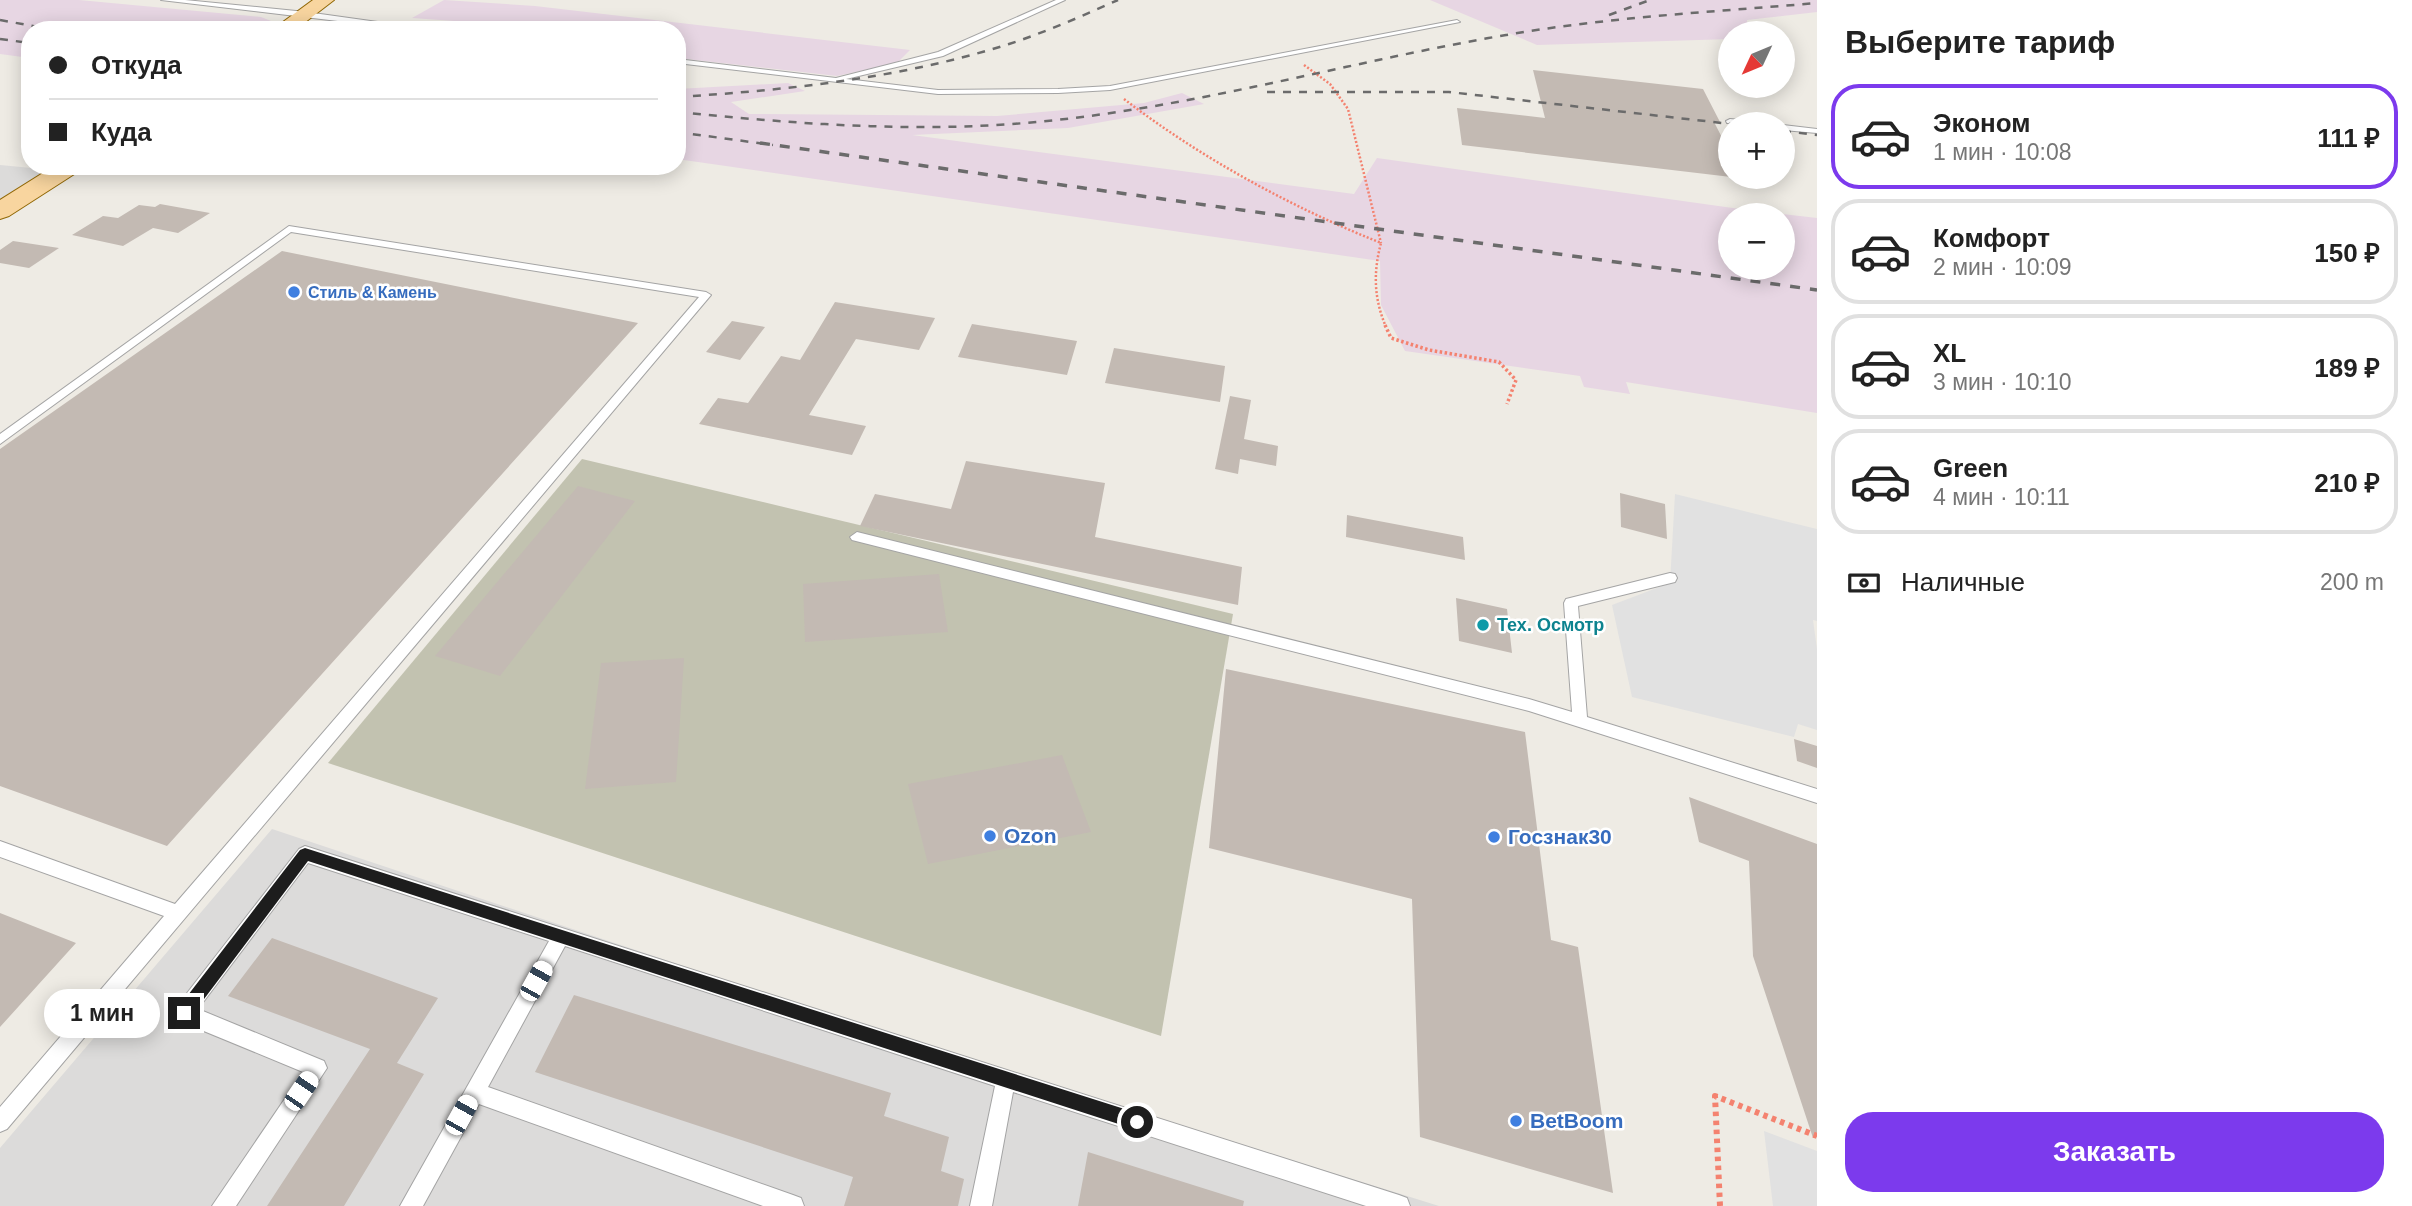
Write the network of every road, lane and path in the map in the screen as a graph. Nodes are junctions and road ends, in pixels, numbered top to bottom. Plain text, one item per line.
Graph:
1 (164, 0) edge
2 (325, 0) edge
3 (1062, 0) edge
4 (306, 14) junction
5 (296, 21) edge
6 (361, 21) edge
7 (1457, 22) dead end
8 (1289, 54) junction
9 (686, 62) edge
10 (828, 81) junction
11 (1110, 88) junction
12 (1795, 128) edge
13 (1817, 131) edge
14 (57, 175) edge
15 (0, 211) edge
16 (1381, 243) junction
17 (1507, 404) dead end
18 (0, 440) edge
19 (856, 537) dead end
20 (1670, 578) dead end
21 (1580, 722) junction
22 (1817, 796) edge
23 (0, 849) edge
24 (178, 913) junction
25 (561, 936) junction
26 (1006, 1079) junction
27 (474, 1092) junction
28 (0, 1122) edge
29 (1817, 1136) edge
30 (223, 1206) edge
31 (411, 1206) edge
32 (793, 1206) edge
33 (981, 1206) edge
34 (1399, 1206) edge
35 (1720, 1206) edge

1 - 4 lane
2 - 4 main road
3 - 10 lane
4 - 5 main road
4 - 6 lane
7 - 8 lane
8 - 11 lane
8 - 16 path
9 - 10 lane
10 - 11 lane
11 - 16 path
12 - 13 lane
14 - 15 main road
16 - 17 path
18 - 24 lane
19 - 21 lane
20 - 21 lane
21 - 22 lane
23 - 24 lane
24 - 28 lane
25 - 26 lane
25 - 27 lane
25 - 30 lane
26 - 33 lane
26 - 34 lane
27 - 31 lane
27 - 32 lane
29 - 35 path

